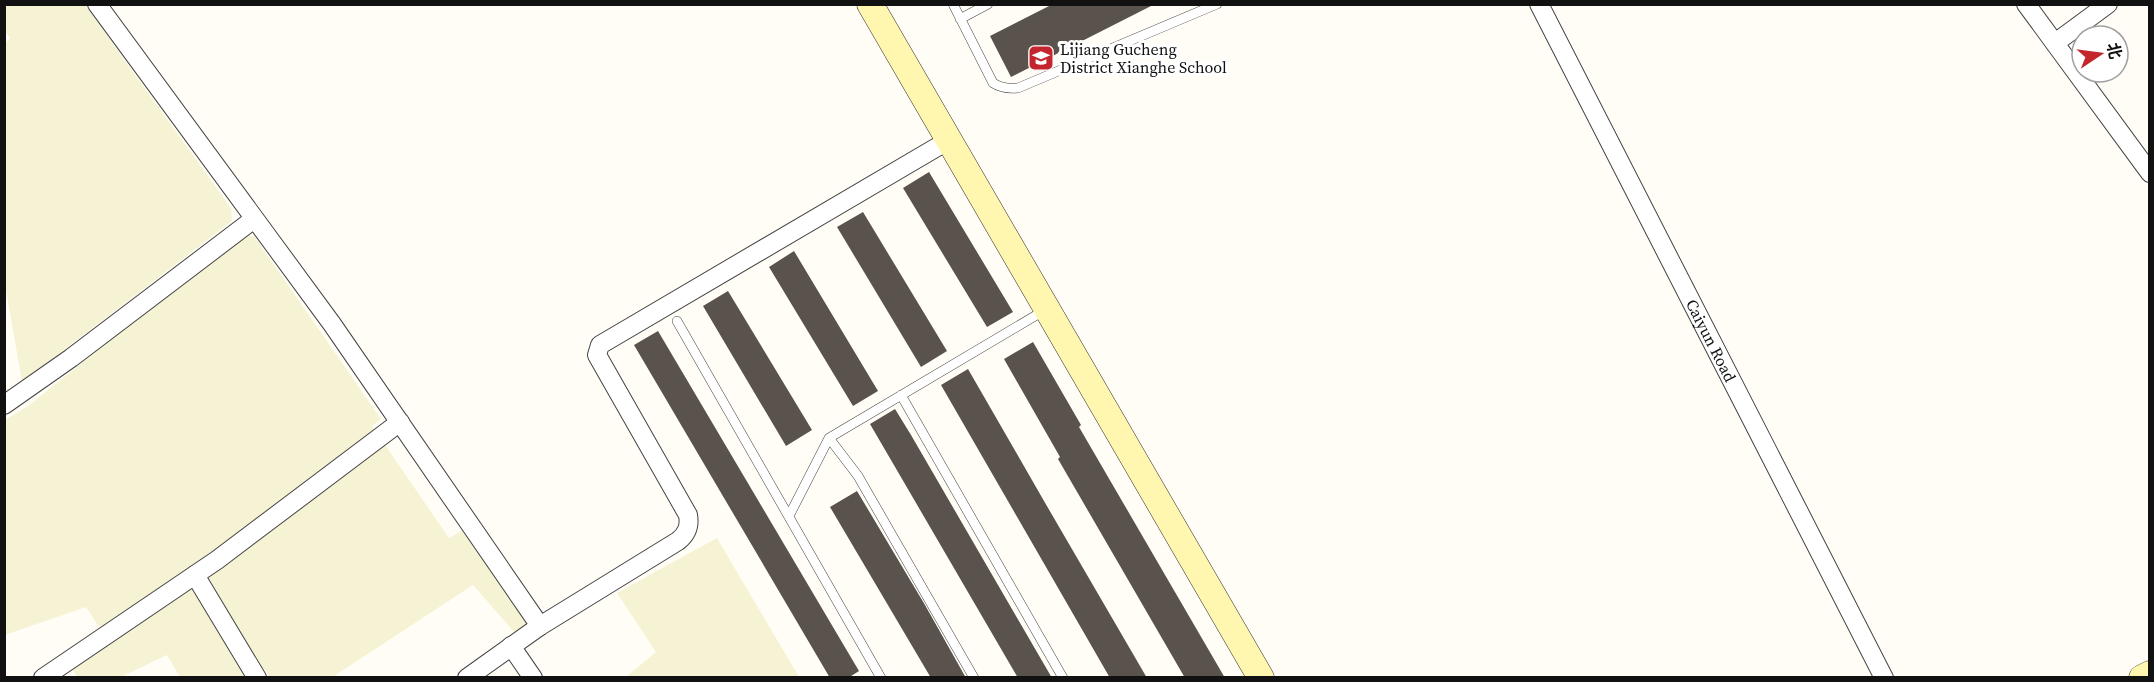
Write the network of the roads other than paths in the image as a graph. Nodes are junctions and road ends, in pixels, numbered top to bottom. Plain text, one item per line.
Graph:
1 (97, 4) edge
2 (870, 4) edge
3 (953, 4) edge
4 (988, 4) edge
5 (1217, 4) edge
6 (1539, 4) edge
7 (2026, 4) edge
8 (2108, 4) edge
9 (960, 19) junction
10 (2055, 43) junction
11 (949, 140) junction
12 (2150, 173) edge
13 (255, 219) junction
14 (1047, 309) junction
15 (677, 321) dead end
16 (901, 395) junction
17 (4, 405) edge
18 (400, 422) junction
19 (829, 438) junction
20 (789, 516) junction
21 (195, 575) junction
22 (540, 626) junction
23 (511, 646) junction
24 (2150, 674) edge
25 (43, 678) edge
26 (257, 678) edge
27 (467, 678) edge
28 (533, 678) edge
29 (881, 678) edge
30 (974, 678) edge
31 (1063, 678) edge
32 (1261, 678) edge
33 (1884, 678) edge
34 (2142, 678) edge

1 - 13 street
2 - 11 street
3 - 9 lane
4 - 9 lane
5 - 9 lane
6 - 33 street, Caiyun Road
7 - 10 street
8 - 10 street
10 - 12 street
11 - 14 street
11 - 22 street
13 - 17 street
13 - 18 street
14 - 16 lane
14 - 32 street
15 - 20 lane
16 - 19 lane
16 - 31 lane
18 - 21 street
18 - 22 street
19 - 20 lane
19 - 30 lane
20 - 29 lane
21 - 25 street
21 - 26 street
22 - 23 street
23 - 27 street
23 - 28 street
24 - 34 street

